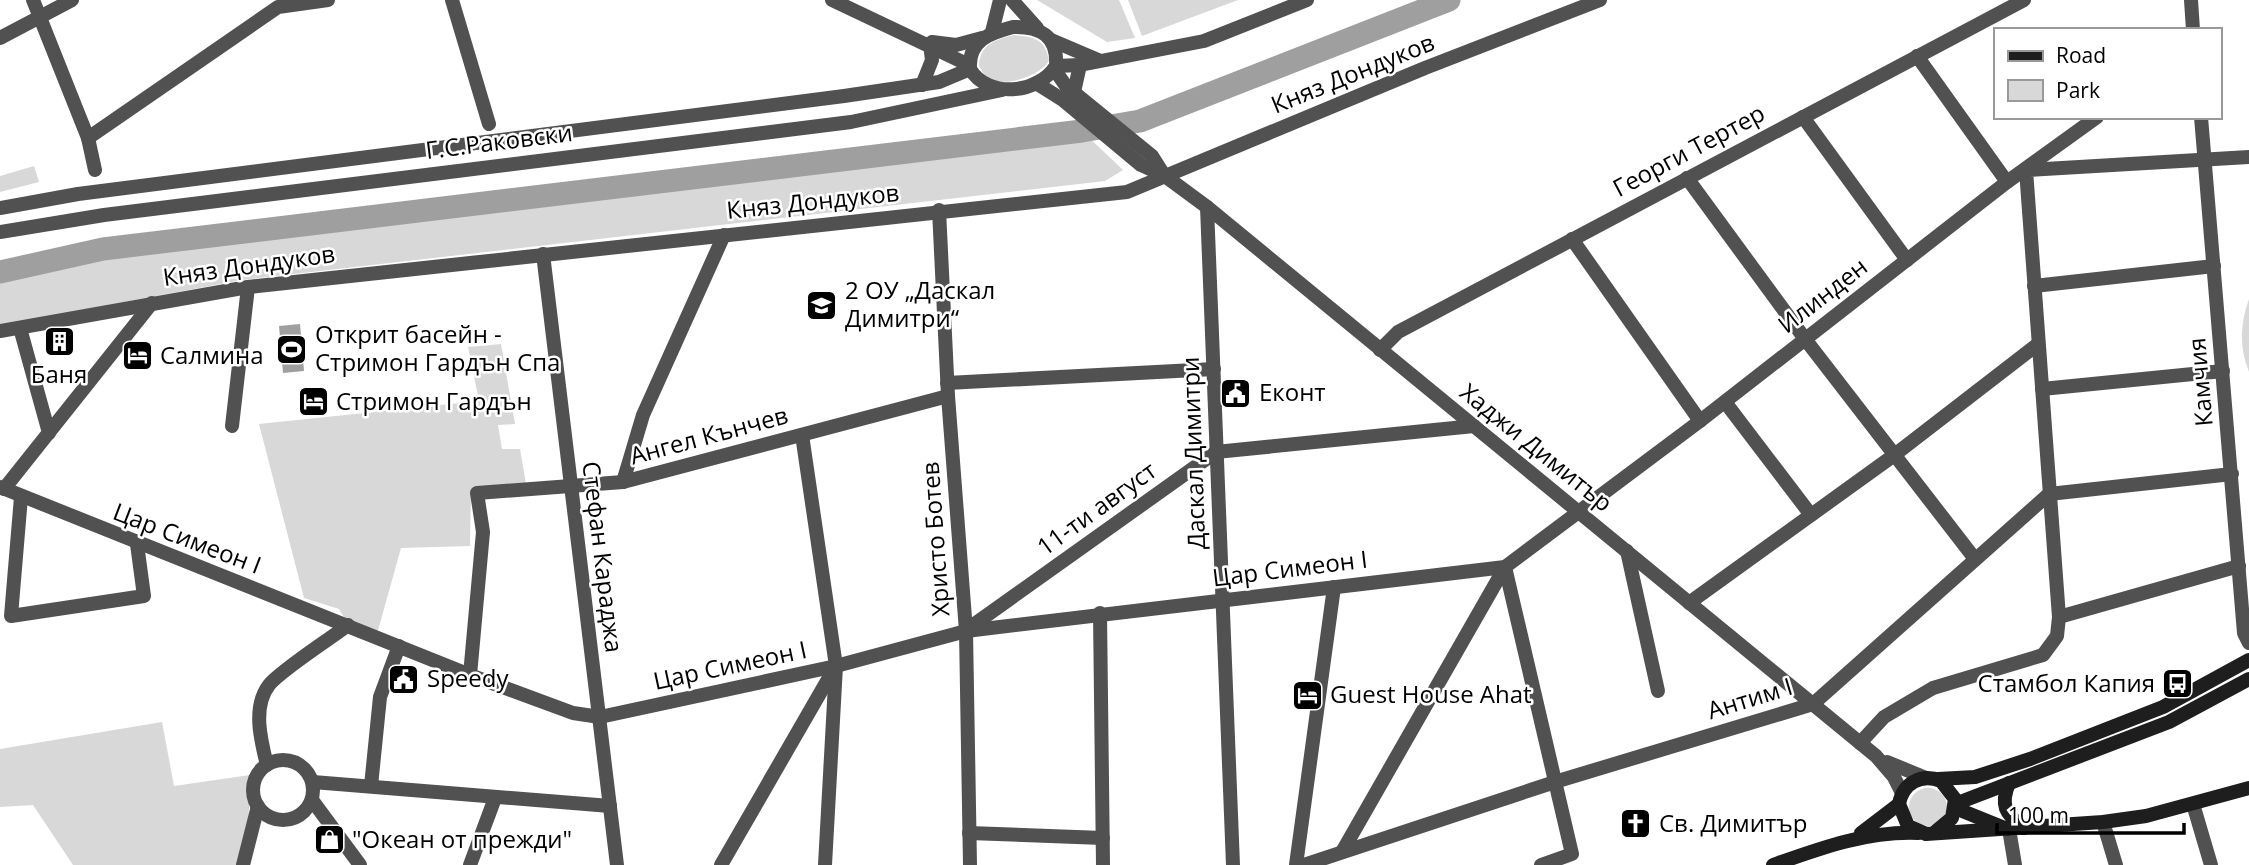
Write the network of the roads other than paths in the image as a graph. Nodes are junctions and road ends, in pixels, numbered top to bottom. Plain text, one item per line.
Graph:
1 (33, 0) edge
2 (72, 0) edge
3 (328, 0) edge
4 (453, 0) edge
5 (832, 0) edge
6 (1000, 0) edge
7 (1012, 0) edge
8 (1307, 0) edge
9 (1600, 0) edge
10 (2024, 0) edge
11 (2191, 0) edge
12 (277, 3) edge
13 (863, 7) edge
14 (39, 17) junction
15 (1037, 28) junction
16 (2193, 28) edge
17 (987, 35) junction
18 (0, 38) edge
19 (1051, 40) junction
20 (927, 43) junction
21 (1917, 56) junction
22 (1099, 61) junction
23 (1080, 65) junction
24 (970, 67) junction
25 (1055, 68) junction
26 (1036, 83) junction
27 (922, 85) junction
28 (1002, 90) junction
29 (1069, 96) junction
30 (1803, 117) junction
31 (2094, 119) edge
32 (2201, 119) edge
33 (489, 124) dead end
34 (88, 138) junction
35 (2249, 158) edge
36 (2206, 161) junction
37 (94, 170) dead end
38 (2026, 170) junction
39 (1165, 176) junction
40 (1687, 178) junction
41 (2007, 182) junction
42 (1207, 207) junction
43 (0, 208) edge
44 (939, 210) junction
45 (0, 232) edge
46 (724, 234) junction
47 (1572, 239) junction
48 (542, 254) junction
49 (1907, 260) junction
50 (2214, 266) junction
51 (2034, 286) junction
52 (248, 287) junction
53 (152, 303) junction
54 (20, 328) junction
55 (0, 331) edge
56 (1805, 339) junction
57 (2038, 344) junction
58 (1381, 350) junction
59 (1214, 369) junction
60 (2223, 371) junction
61 (2042, 389) junction
62 (948, 390) junction
63 (1725, 402) junction
64 (1700, 421) junction
65 (232, 426) dead end
66 (1474, 426) junction
67 (48, 433) junction
68 (802, 435) junction
69 (1216, 452) junction
70 (1893, 456) junction
71 (2232, 474) junction
72 (623, 482) junction
73 (2, 488) edge
74 (570, 488) junction
75 (2049, 494) junction
76 (21, 497) junction
77 (1580, 513) junction
78 (1811, 515) junction
79 (2243, 534) edge
80 (137, 544) junction
81 (1627, 551) junction
82 (1975, 559) junction
83 (15, 562) junction
84 (0, 564) edge
85 (2239, 566) junction
86 (1505, 567) junction
87 (1334, 587) junction
88 (1224, 600) junction
89 (1689, 603) junction
90 (1100, 613) junction
91 (2059, 617) junction
92 (348, 625) junction
93 (966, 631) junction
94 (2249, 643) edge
95 (398, 646) junction
96 (2249, 660) edge
97 (836, 666) junction
98 (470, 675) junction
99 (2249, 679) edge
100 (1658, 691) dead end
101 (1813, 704) junction
102 (600, 717) junction
103 (1860, 743) junction
104 (1876, 756) junction
105 (267, 765) junction
106 (1931, 778) junction
107 (1558, 781) junction
108 (313, 782) junction
109 (2009, 783) junction
110 (371, 786) junction
111 (2249, 788) edge
112 (495, 798) junction
113 (1901, 799) junction
114 (312, 800) junction
115 (2193, 804) junction
116 (258, 806) junction
117 (610, 806) junction
118 (1955, 806) junction
119 (2103, 822) junction
120 (2016, 829) junction
121 (970, 833) junction
122 (1930, 833) junction
123 (1103, 838) junction
124 (1849, 840) junction
125 (1342, 852) junction
126 (243, 865) edge
127 (360, 865) edge
128 (470, 865) edge
129 (617, 865) edge
130 (721, 865) edge
131 (825, 865) edge
132 (970, 865) edge
133 (1103, 865) edge
134 (1233, 865) edge
135 (1296, 865) edge
136 (1304, 865) edge
137 (1541, 865) edge
138 (1773, 865) edge
139 (2015, 865) edge
140 (2116, 865) edge
141 (2211, 865) edge

1 - 14 street
2 - 14 street
3 - 12 street
4 - 33 street
5 - 13 street
6 - 17 street
7 - 15 street
8 - 22 street
9 - 39 street, Княз Дондуков
10 - 21 street, Георги Тертер
11 - 16 street
12 - 34 street
13 - 20 street
14 - 18 street
14 - 34 street
15 - 17 street
15 - 19 street
17 - 20 street
17 - 24 street
19 - 22 street
19 - 25 street
20 - 24 street
20 - 27 street
21 - 30 street, Георги Тертер
21 - 41 street
22 - 23 street
23 - 25 street
23 - 29 street
24 - 27 street, Г.С.Раковски
24 - 28 street
25 - 26 street
25 - 29 street
26 - 28 street
26 - 29 street
27 - 43 street, Г.С.Раковски
28 - 45 street, Г.С.Раковски
29 - 39 street, Хаджи Димитър
30 - 40 street, Георги Тертер
30 - 49 street
31 - 38 street, Илинден
32 - 36 street, Камчия
34 - 37 street
35 - 36 street
36 - 38 street
36 - 50 street, Камчия
38 - 41 street, Илинден
38 - 51 street
39 - 42 street, Хаджи Димитър
39 - 44 street, Княз Дондуков
40 - 47 street, Георги Тертер
40 - 56 street
41 - 49 street, Илинден
42 - 58 street, Хаджи Димитър
42 - 59 street, Даскал Димитри
44 - 46 street, Княз Дондуков
44 - 62 street, Христо Ботев
46 - 48 street, Княз Дондуков
46 - 72 street
47 - 58 street, Георги Тертер
47 - 64 street
48 - 52 street, Княз Дондуков
48 - 74 street, Стефан Караджа
49 - 56 street, Илинден
50 - 51 street
50 - 60 street, Камчия
51 - 57 street
52 - 53 street, Княз Дондуков
52 - 65 street
53 - 54 street, Княз Дондуков
53 - 67 street
54 - 55 street, Княз Дондуков
54 - 67 street
56 - 63 street, Илинден
56 - 70 street
57 - 61 street
57 - 70 street
58 - 66 street, Хаджи Димитър
59 - 62 street, Ангел Кънчев
59 - 69 street, Даскал Димитри
60 - 61 street
60 - 71 street, Камчия
61 - 75 street
62 - 68 street, Ангел Кънчев
62 - 93 street, Христо Ботев
63 - 64 street, Илинден
63 - 78 street
64 - 77 street, Илинден
66 - 69 street, 11-ти август
66 - 77 street, Хаджи Димитър
67 - 73 street
68 - 72 street, Ангел Кънчев
68 - 97 street
69 - 88 street, Даскал Димитри
69 - 93 street, 11-ти август
70 - 78 street
70 - 82 street
71 - 75 street
71 - 79 street, Камчия
72 - 74 street, Ангел Кънчев
73 - 76 street, Цар Симеон I
74 - 98 street, Ангел Кънчев
74 - 102 street, Стефан Караджа
75 - 82 street, Антим I
75 - 91 street
76 - 80 street, Цар Симеон I
76 - 83 street
77 - 81 street, Хаджи Димитър
77 - 86 street, Илинден
78 - 89 street
79 - 85 street, Камчия
80 - 83 street
80 - 92 street, Цар Симеон I
81 - 89 street, Хаджи Димитър
81 - 100 street
82 - 101 street, Антим I
83 - 84 street
85 - 91 street
85 - 94 street, Камчия
86 - 87 street, Цар Симеон I
86 - 107 street
86 - 125 street
87 - 88 street, Цар Симеон I
87 - 135 street
88 - 90 street, Цар Симеон I
88 - 134 street, Даскал Димитри
89 - 101 street, Хаджи Димитър
90 - 93 street, Цар Симеон I
90 - 123 street
91 - 103 street
92 - 95 street, Цар Симеон I
92 - 105 street
93 - 97 street, Цар Симеон I
93 - 121 street, Христо Ботев
95 - 98 street, Цар Симеон I
95 - 110 street
96 - 106 main road
97 - 102 street, Цар Симеон I
97 - 130 street
97 - 131 street
98 - 102 street, Цар Симеон I
99 - 109 main road
101 - 103 street, Хаджи Димитър
101 - 107 street, Антим I
102 - 117 street, Стефан Караджа
103 - 104 street, Хаджи Димитър
104 - 106 street
104 - 113 street
105 - 108 street
105 - 116 street
106 - 113 main road
106 - 118 main road
107 - 125 street, Антим I
107 - 137 street
108 - 110 street
108 - 114 street
109 - 118 main road
109 - 120 main road
110 - 112 street
111 - 115 main road
112 - 117 street
112 - 128 street
113 - 122 main road
113 - 124 main road
114 - 116 street
114 - 127 street
115 - 119 main road
115 - 141 street
116 - 126 street
117 - 129 street, Стефан Караджа
118 - 120 main road
118 - 122 main road
119 - 120 main road
119 - 140 street
120 - 122 main road
120 - 139 street
121 - 123 street
121 - 132 street, Христо Ботев
122 - 124 main road
123 - 133 street
124 - 138 main road
125 - 136 street, Антим I

